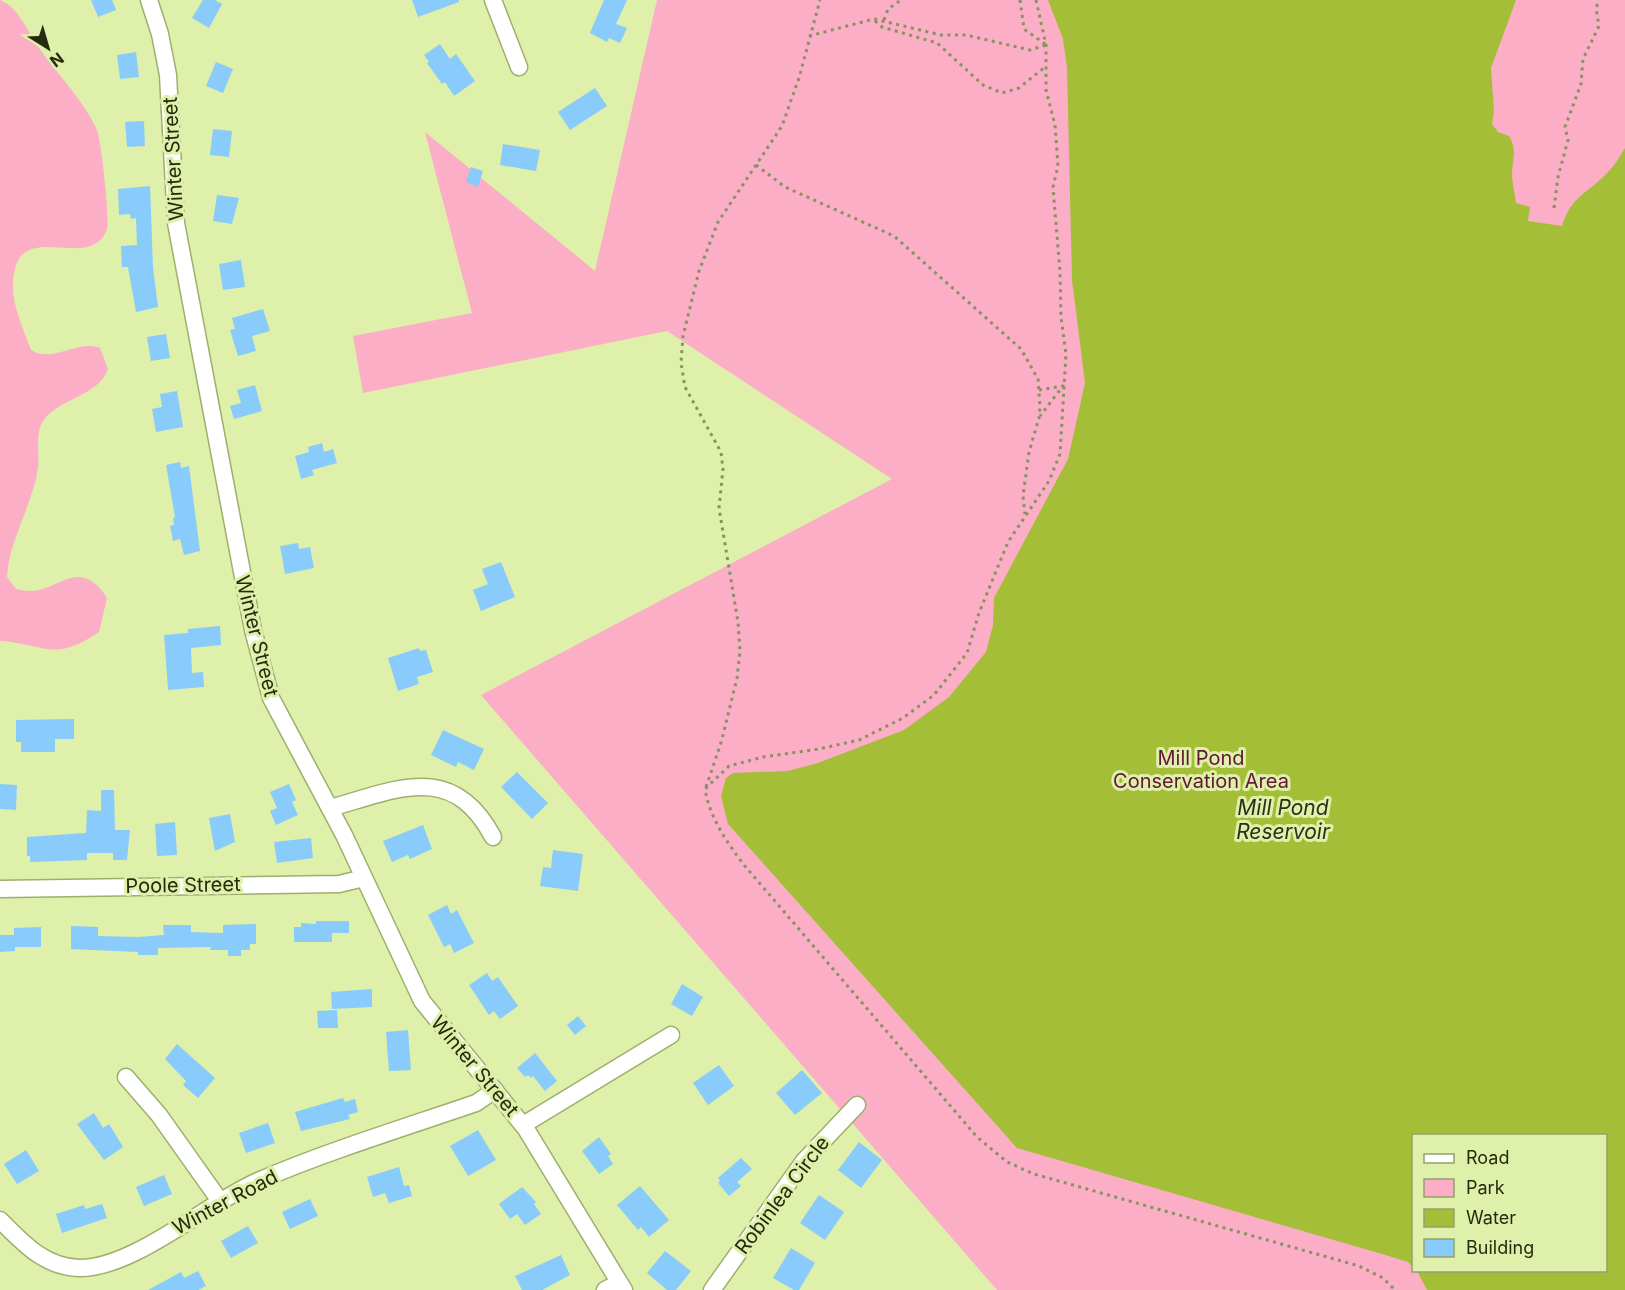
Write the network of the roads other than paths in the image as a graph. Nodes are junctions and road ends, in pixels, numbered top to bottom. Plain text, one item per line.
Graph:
1 (149, 0) edge
2 (493, 0) edge
3 (519, 67) dead end
4 (330, 808) junction
5 (493, 837) dead end
6 (364, 878) junction
7 (0, 889) edge
8 (671, 1035) dead end
9 (126, 1077) dead end
10 (495, 1090) junction
11 (857, 1105) dead end
12 (523, 1125) junction
13 (220, 1201) junction
14 (0, 1220) edge
15 (616, 1288) edge
16 (712, 1290) edge

1 - 4 street, Winter Street
2 - 3 street
4 - 5 street
4 - 6 street, Winter Street
6 - 7 street, Poole Street
6 - 10 street, Winter Street
8 - 12 street
9 - 13 street
10 - 12 street, Winter Street
10 - 13 street, Winter Road
11 - 16 street, Robinlea Circle
12 - 15 street, Winter Street
13 - 14 street, Winter Road

